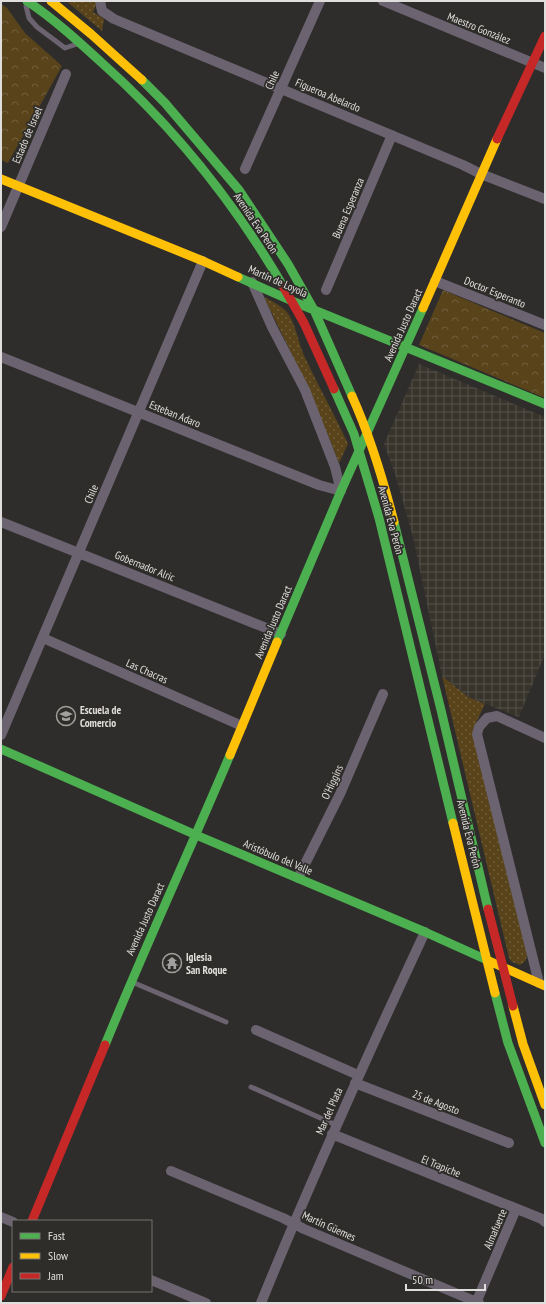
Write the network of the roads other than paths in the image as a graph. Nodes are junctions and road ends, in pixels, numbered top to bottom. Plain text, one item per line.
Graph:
1 (26, 1) edge
2 (51, 1) edge
3 (320, 1) edge
4 (382, 1) edge
5 (101, 6) edge
6 (545, 36) edge
7 (81, 43) junction
8 (533, 63) junction
9 (545, 68) edge
10 (66, 74) dead end
11 (281, 89) junction
12 (392, 135) junction
13 (245, 169) dead end
14 (481, 174) junction
15 (1, 179) edge
16 (19, 186) junction
17 (545, 199) edge
18 (1, 227) edge
19 (203, 262) junction
20 (435, 281) junction
21 (252, 282) junction
22 (326, 290) dead end
23 (292, 302) junction
24 (314, 310) junction
25 (545, 325) edge
26 (406, 348) junction
27 (1, 357) edge
28 (545, 404) edge
29 (139, 412) junction
30 (367, 435) junction
31 (360, 452) junction
32 (341, 491) junction
33 (1, 522) edge
34 (79, 553) junction
35 (280, 634) junction
36 (43, 638) junction
37 (383, 694) dead end
38 (242, 726) junction
39 (1, 735) edge
40 (545, 738) edge
41 (1, 749) edge
42 (196, 835) junction
43 (298, 878) junction
44 (425, 932) junction
45 (487, 960) junction
46 (502, 966) junction
47 (131, 981) junction
48 (542, 984) edge
49 (226, 1022) dead end
50 (256, 1030) dead end
51 (356, 1079) junction
52 (251, 1087) dead end
53 (545, 1105) edge
54 (334, 1129) junction
55 (509, 1143) dead end
56 (545, 1143) edge
57 (171, 1171) dead end
58 (516, 1209) junction
59 (1, 1217) edge
60 (32, 1220) edge
61 (543, 1220) edge
62 (12, 1222) edge
63 (293, 1224) junction
64 (12, 1269) edge
65 (152, 1280) edge
66 (1, 1296) edge
67 (206, 1303) edge
68 (261, 1303) edge
69 (477, 1303) edge

1 - 7 main road, Avenida Eva Perón
1 - 7 lane
2 - 24 main road, Avenida Eva Perón
3 - 11 street, Chile
4 - 8 street, Maestro González
5 - 11 street, Figueroa Abelardo
6 - 8 main road, Avenida Justo Daract
7 - 23 main road, Avenida Eva Perón
8 - 9 street, Maestro González
8 - 14 main road, Avenida Justo Daract
10 - 16 street, Estado de Israel
11 - 12 street, Figueroa Abelardo
11 - 13 street, Chile
12 - 14 street, Figueroa Abelardo
12 - 22 street, Buena Esperanza
14 - 17 street, Figueroa Abelardo
14 - 20 main road, Avenida Justo Daract
15 - 16 main road, Martín de Loyola
16 - 18 street, Estado de Israel
16 - 19 main road, Martín de Loyola
19 - 21 main road, Martín de Loyola
19 - 29 street, Chile
20 - 25 street, Doctor Esperanto
20 - 26 main road, Avenida Justo Daract
21 - 23 main road, Martín de Loyola
21 - 32 street
23 - 24 main road, Martín de Loyola
23 - 31 main road, Avenida Eva Perón
24 - 26 main road, Martín de Loyola
24 - 30 main road, Avenida Eva Perón
26 - 28 main road, Martín de Loyola
26 - 30 main road, Avenida Justo Daract
27 - 29 street, Esteban Adaro
29 - 32 street, Esteban Adaro
29 - 34 street, Chile
30 - 31 main road, Avenida Justo Daract
30 - 46 main road, Avenida Eva Perón
31 - 32 main road, Avenida Justo Daract
31 - 45 main road, Avenida Eva Perón
32 - 35 main road, Avenida Justo Daract
33 - 34 street, Gobernador Alric
34 - 35 street, Gobernador Alric
34 - 36 street, Chile
35 - 38 main road, Avenida Justo Daract
36 - 38 street, Las Chacras
36 - 39 street, Chile
37 - 43 street, O'Higgins
38 - 42 main road, Avenida Justo Daract
40 - 48 street
41 - 42 main road, Aristóbulo del Valle
42 - 43 main road, Aristóbulo del Valle
42 - 47 main road, Avenida Justo Daract
43 - 44 main road, Aristóbulo del Valle
44 - 45 main road, Aristóbulo del Valle
44 - 51 street, Mar del Plata
45 - 46 main road, Aristóbulo del Valle
45 - 56 main road, Avenida Eva Perón
46 - 48 main road, Aristóbulo del Valle
46 - 53 main road, Avenida Eva Perón
47 - 49 lane
47 - 60 main road, Avenida Justo Daract
50 - 51 street, 25 de Agosto
51 - 54 street, Mar del Plata
51 - 55 street, 25 de Agosto
52 - 54 lane
54 - 58 street, El Trapiche
54 - 63 street, Mar del Plata
57 - 63 street, Martín Güemes
58 - 61 street, El Trapiche
58 - 69 street, Almafuerte
59 - 62 street
63 - 68 street, Mar del Plata
63 - 69 street, Martín Güemes
64 - 66 main road
65 - 67 street

